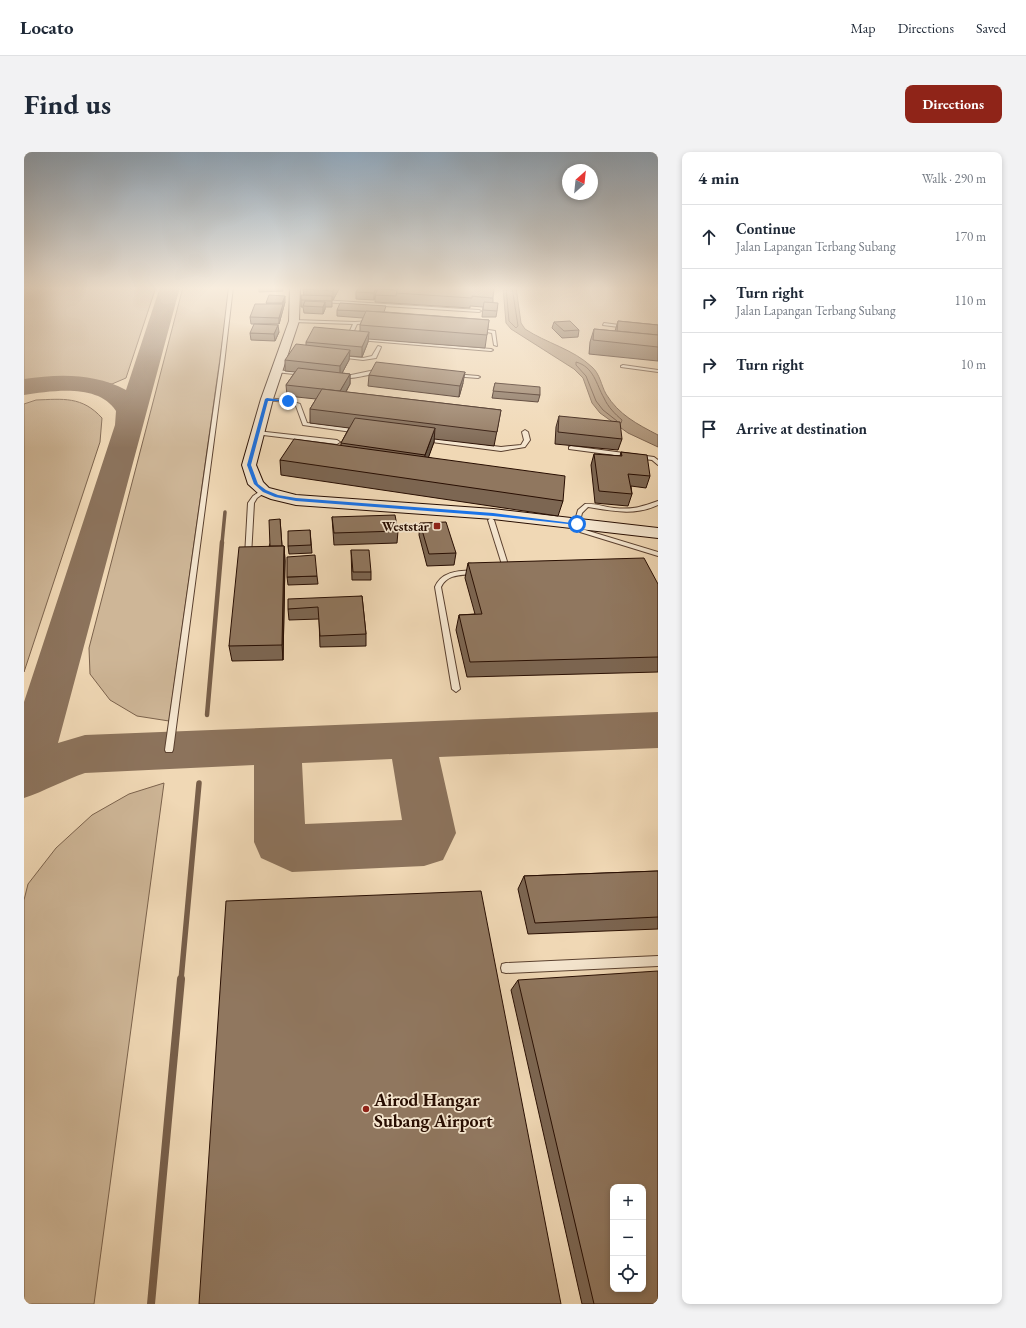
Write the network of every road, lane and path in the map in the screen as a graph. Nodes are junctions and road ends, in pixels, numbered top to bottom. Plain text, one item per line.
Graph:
1 (225, 341) edge
2 (290, 341) edge
3 (379, 341) edge
4 (495, 341) edge
5 (496, 345) dead end
6 (379, 347) dead end
7 (491, 350) dead end
8 (333, 357) edge
9 (623, 366) dead end
10 (387, 370) edge
11 (276, 371) junction
12 (658, 371) edge
13 (451, 374) edge
14 (313, 375) edge
15 (334, 377) edge
16 (478, 377) dead end
17 (267, 399) junction
18 (368, 432) edge
19 (525, 432) dead end
20 (257, 434) junction
21 (415, 438) edge
22 (337, 442) dead end
23 (571, 448) dead end
24 (658, 463) edge
25 (264, 491) junction
26 (658, 503) edge
27 (444, 512) junction
28 (491, 520) junction
29 (579, 527) junction
30 (658, 533) edge
31 (658, 540) edge
32 (658, 554) edge
33 (248, 558) edge
34 (484, 572) edge
35 (500, 572) edge
36 (508, 572) junction
37 (515, 572) edge
38 (456, 689) dead end
39 (169, 750) dead end
40 (658, 961) edge
41 (506, 968) dead end

1 - 39 lane
2 - 11 street
3 - 7 lane
4 - 5 lane
6 - 8 lane
9 - 12 lane
10 - 15 lane
11 - 14 lane
11 - 17 street
13 - 16 lane
17 - 18 lane
17 - 20 street
19 - 21 lane
20 - 22 lane
20 - 25 street
23 - 24 lane
25 - 27 street
25 - 33 lane
26 - 29 lane
27 - 28 street
27 - 29 street
28 - 29 street
28 - 36 lane
29 - 30 street
29 - 31 street
29 - 32 lane
34 - 38 lane
35 - 36 lane
36 - 37 lane
40 - 41 lane

